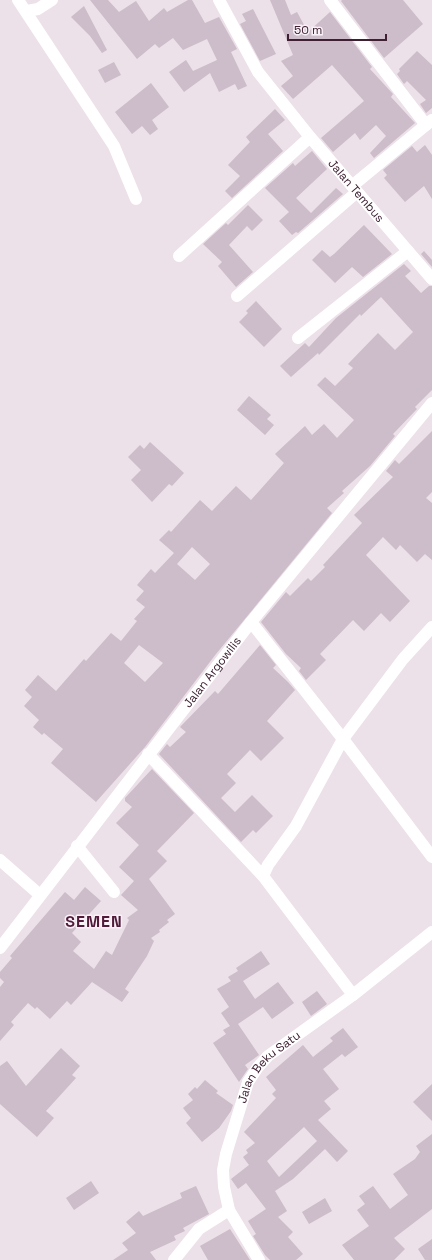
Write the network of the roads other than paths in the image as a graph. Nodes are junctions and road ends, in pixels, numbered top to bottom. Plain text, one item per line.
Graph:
1 (18, 0) edge
2 (52, 0) edge
3 (219, 0) edge
4 (330, 0) edge
5 (27, 12) junction
6 (429, 122) edge
7 (310, 137) junction
8 (355, 189) junction
9 (136, 198) dead end
10 (408, 251) junction
11 (179, 256) dead end
12 (432, 280) edge
13 (237, 296) dead end
14 (298, 338) dead end
15 (431, 407) edge
16 (251, 622) junction
17 (432, 627) edge
18 (343, 739) junction
19 (148, 754) junction
20 (77, 846) junction
21 (432, 857) edge
22 (0, 860) edge
23 (263, 876) junction
24 (114, 892) dead end
25 (40, 894) junction
26 (432, 932) edge
27 (1, 942) edge
28 (353, 996) junction
29 (229, 1210) junction
30 (174, 1260) edge
31 (259, 1260) edge

1 - 5 street
2 - 5 street
3 - 7 street, Jalan Tembus
4 - 6 street
5 - 9 street
6 - 8 street
7 - 8 street, Jalan Tembus
7 - 11 street
8 - 10 street, Jalan Tembus
8 - 13 street
10 - 12 street, Jalan Tembus
10 - 14 street
15 - 16 street, Jalan Argowilis
16 - 18 street
16 - 19 street, Jalan Argowilis
17 - 18 street
18 - 21 street
18 - 23 street
19 - 20 street, Jalan Argowilis
19 - 23 street
20 - 24 street
20 - 25 street, Jalan Argowilis
22 - 25 street
23 - 28 street
25 - 27 street, Jalan Argowilis
26 - 28 street, Jalan Beku Satu
28 - 29 street, Jalan Beku Satu
29 - 30 street
29 - 31 street, Jalan Beku Satu

